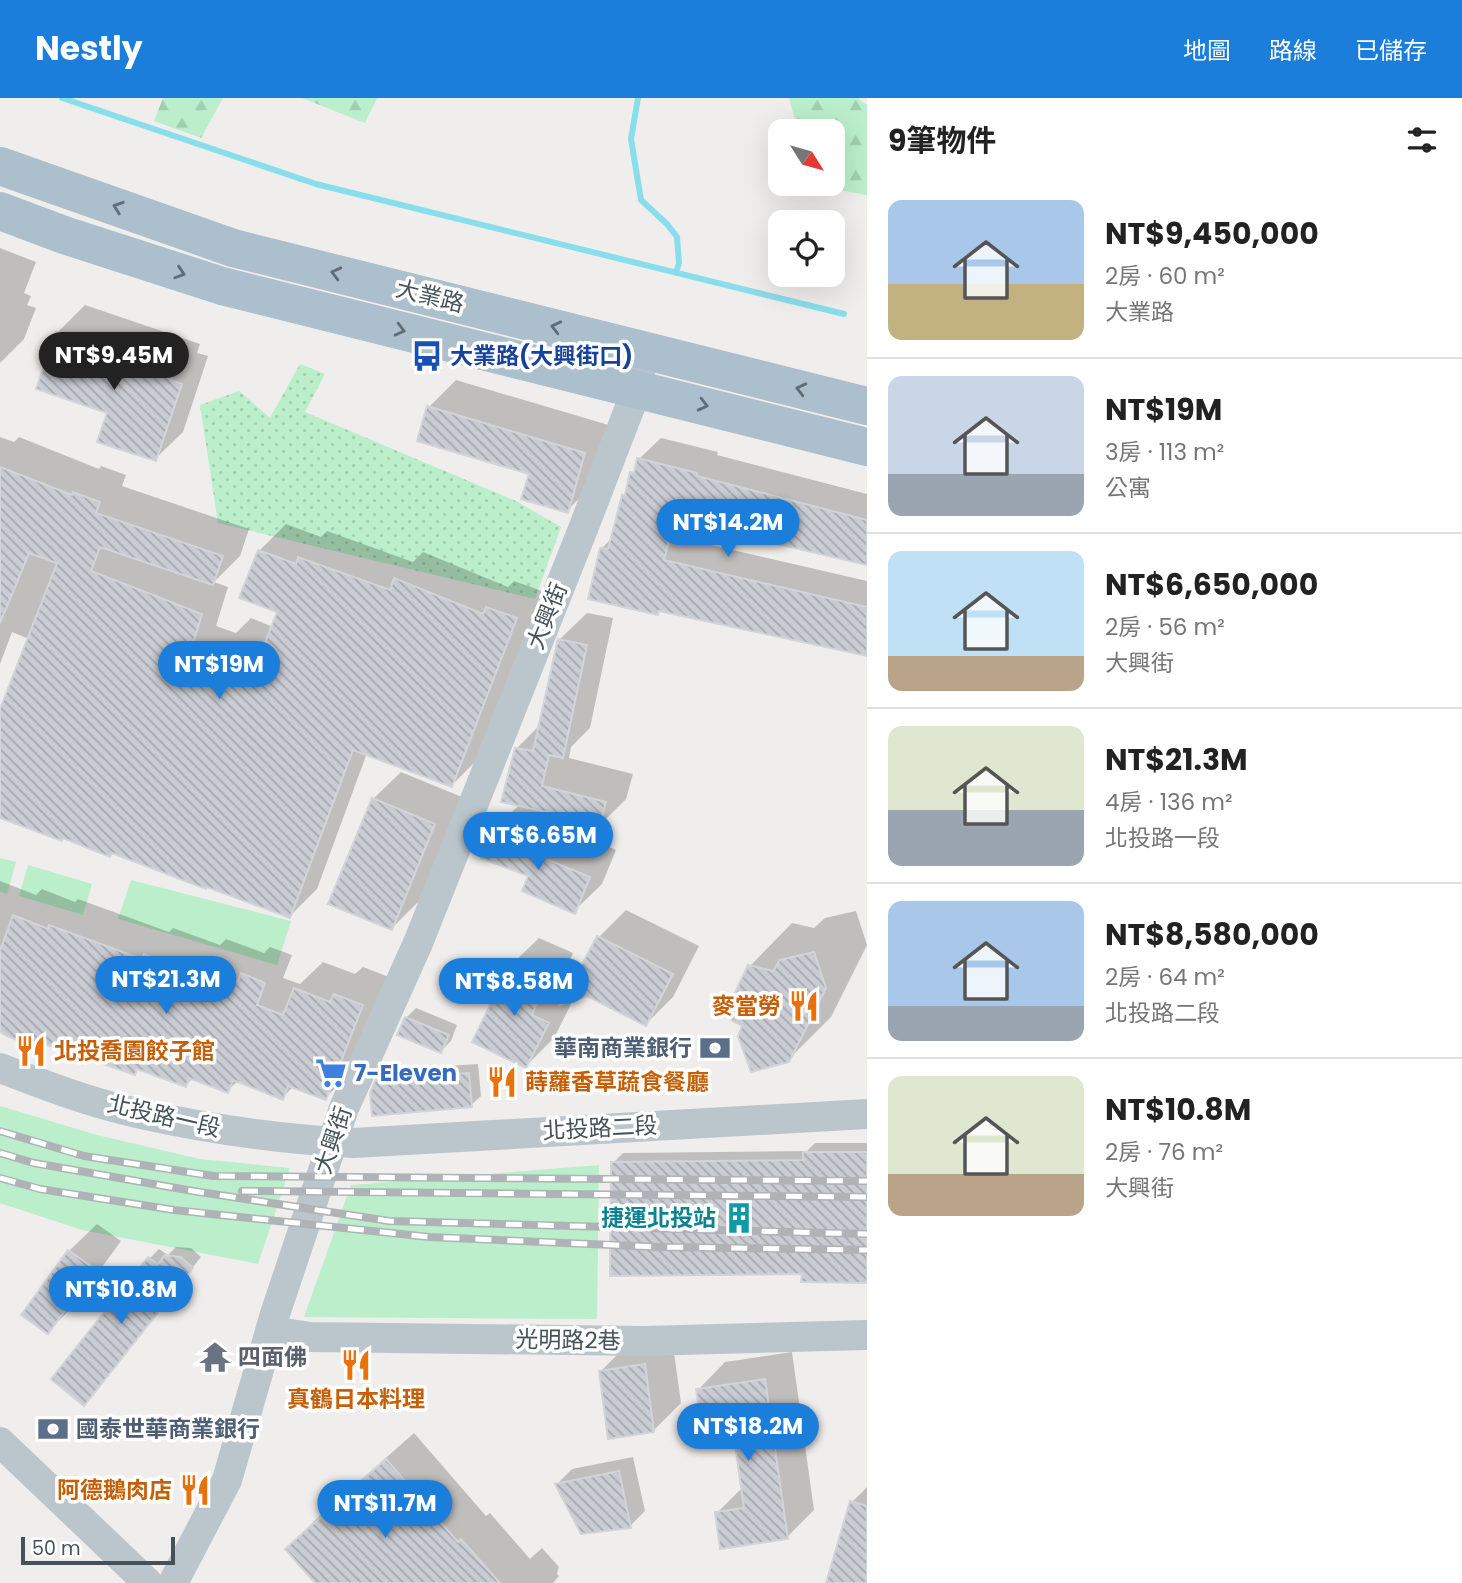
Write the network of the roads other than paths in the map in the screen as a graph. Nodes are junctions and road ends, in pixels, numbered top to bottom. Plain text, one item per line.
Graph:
1 (0, 166) edge
2 (0, 211) edge
3 (645, 350) junction
4 (637, 389) junction
5 (867, 405) edge
6 (867, 447) edge
7 (0, 1068) edge
8 (867, 1114) edge
9 (333, 1142) junction
10 (271, 1331) junction
11 (867, 1335) edge
12 (0, 1442) edge
13 (148, 1583) edge
14 (173, 1583) edge

3 -> 1 main road, 大業路
2 -> 4 main road, 大業路
3 - 4 street, 大興街
5 -> 3 main road, 大業路
4 -> 6 main road, 大業路
4 - 9 street, 大興街
7 - 9 street, 北投路一段
8 - 9 street, 北投路二段
9 - 10 street, 大興街
10 - 11 street, 光明路2巷
10 - 14 street, 大興街
12 - 13 street

